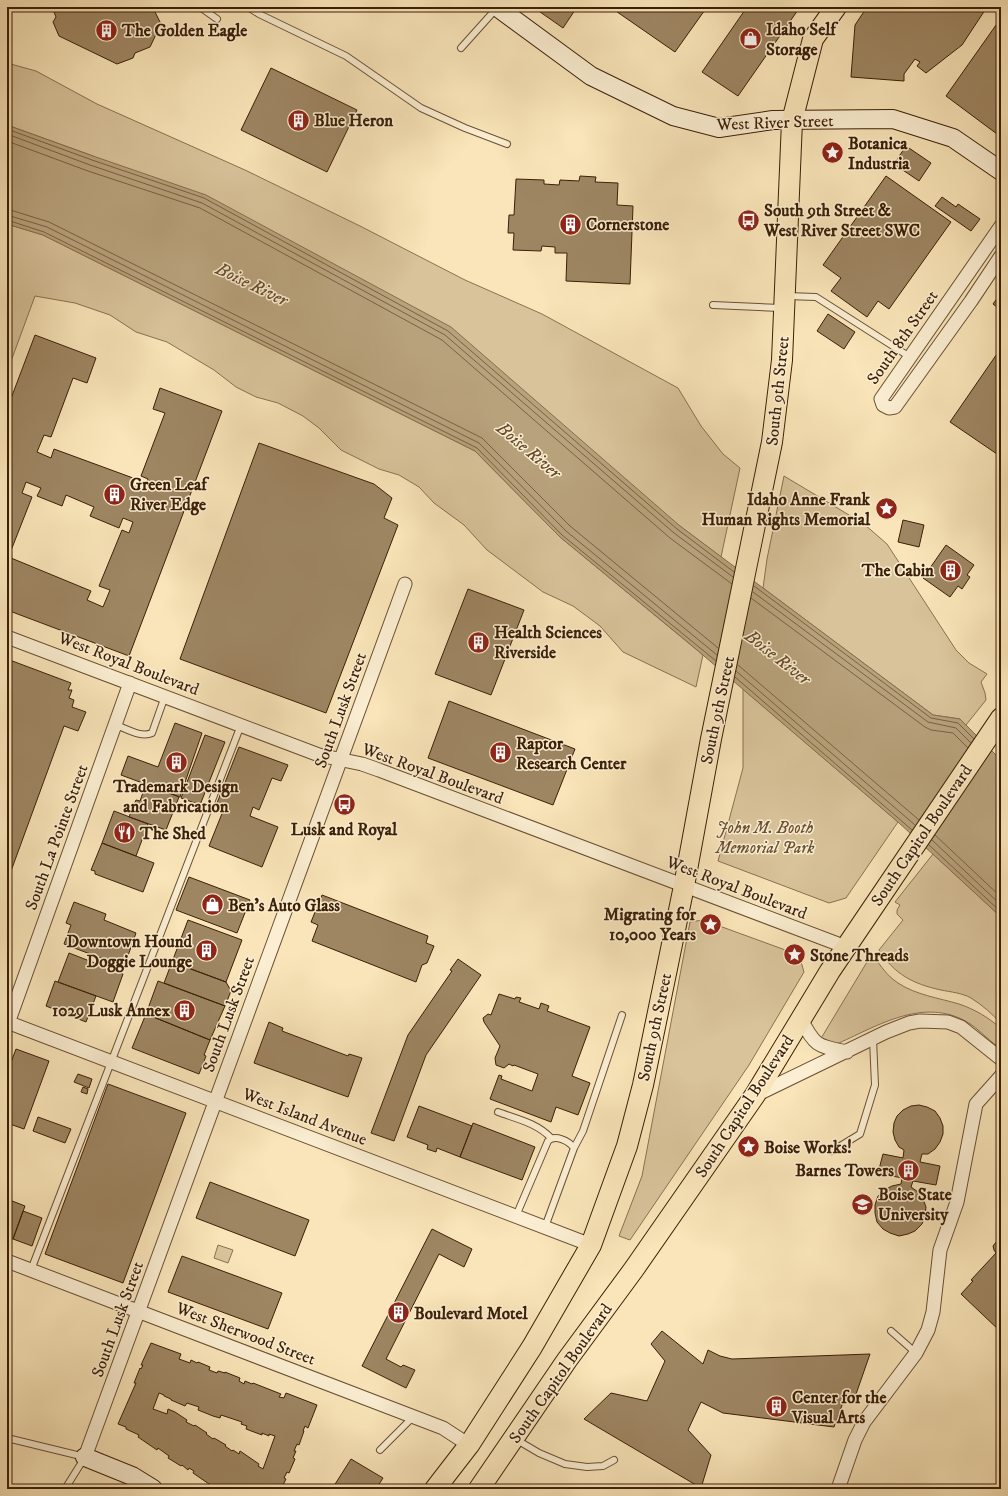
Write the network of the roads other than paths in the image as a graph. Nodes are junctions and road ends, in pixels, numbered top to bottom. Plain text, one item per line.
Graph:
1 (200, 7) edge
2 (248, 7) edge
3 (498, 7) edge
4 (836, 7) edge
5 (216, 19) dead end
6 (461, 48) dead end
7 (792, 121) junction
8 (507, 144) dead end
9 (1001, 171) edge
10 (1001, 226) edge
11 (1001, 256) edge
12 (784, 302) junction
13 (713, 305) dead end
14 (910, 357) junction
15 (405, 584) dead end
16 (7, 637) edge
17 (130, 683) junction
18 (165, 696) junction
19 (1001, 718) edge
20 (116, 725) junction
21 (241, 725) junction
22 (341, 759) junction
23 (684, 886) junction
24 (846, 947) junction
25 (622, 1015) dead end
26 (801, 1019) junction
27 (7, 1023) edge
28 (872, 1039) junction
29 (847, 1052) junction
30 (1001, 1060) edge
31 (112, 1062) junction
32 (1001, 1076) edge
33 (754, 1095) junction
34 (216, 1102) junction
35 (498, 1112) dead end
36 (551, 1138) junction
37 (574, 1148) junction
38 (832, 1151) dead end
39 (516, 1216) junction
40 (545, 1227) junction
41 (591, 1245) junction
42 (7, 1261) edge
43 (31, 1270) junction
44 (139, 1311) junction
45 (891, 1331) dead end
46 (916, 1353) junction
47 (413, 1417) junction
48 (7, 1438) edge
49 (514, 1438) junction
50 (469, 1445) junction
51 (380, 1450) dead end
52 (85, 1457) junction
53 (614, 1460) dead end
54 (65, 1489) edge
55 (153, 1489) edge
56 (435, 1489) edge
57 (478, 1489) edge
58 (838, 1489) edge

1 - 5 lane
2 - 8 lane
3 - 6 lane
3 - 7 main road, West River Street
4 - 7 main road, South 9th Street
7 - 9 main road, West River Street
7 - 12 main road, South 9th Street
10 - 14 street, South 8th Street
11 - 14 street, South 8th Street
12 - 13 lane
12 - 14 lane
12 - 23 main road, South 9th Street
15 - 22 street, South Lusk Street
16 - 17 street, West Royal Boulevard
17 - 18 street, West Royal Boulevard
17 - 20 street, South La Pointe Street
18 - 20 lane
18 - 21 street, West Royal Boulevard
19 - 24 main road, South Capitol Boulevard
20 - 27 street, South La Pointe Street
21 - 22 street, West Royal Boulevard
21 - 31 lane
22 - 23 street, West Royal Boulevard
22 - 34 street, South Lusk Street
23 - 24 street, West Royal Boulevard
23 - 41 main road, South 9th Street
24 - 26 main road, South Capitol Boulevard
25 - 37 lane
26 - 29 street
26 - 33 main road, South Capitol Boulevard
27 - 31 street, West Island Avenue
28 - 29 street
28 - 30 street
28 - 38 lane
29 - 33 street
31 - 34 street, West Island Avenue
31 - 43 lane
32 - 46 street
33 - 49 main road, South Capitol Boulevard
34 - 39 street, West Island Avenue
34 - 44 street, South Lusk Street
35 - 36 lane
36 - 37 lane
36 - 39 lane
37 - 40 lane
39 - 40 street, West Island Avenue
40 - 41 street, West Island Avenue
41 - 50 main road, South Capitol Boulevard
42 - 43 street, West Sherwood Street
43 - 44 street, West Sherwood Street
44 - 47 street, West Sherwood Street
44 - 52 street, South Lusk Street
45 - 46 lane
46 - 58 street
47 - 50 street, West Sherwood Street
47 - 51 lane
48 - 52 lane
49 - 53 lane
49 - 57 main road, South Capitol Boulevard
50 - 56 main road, South Capitol Boulevard
52 - 54 lane
52 - 55 main road

